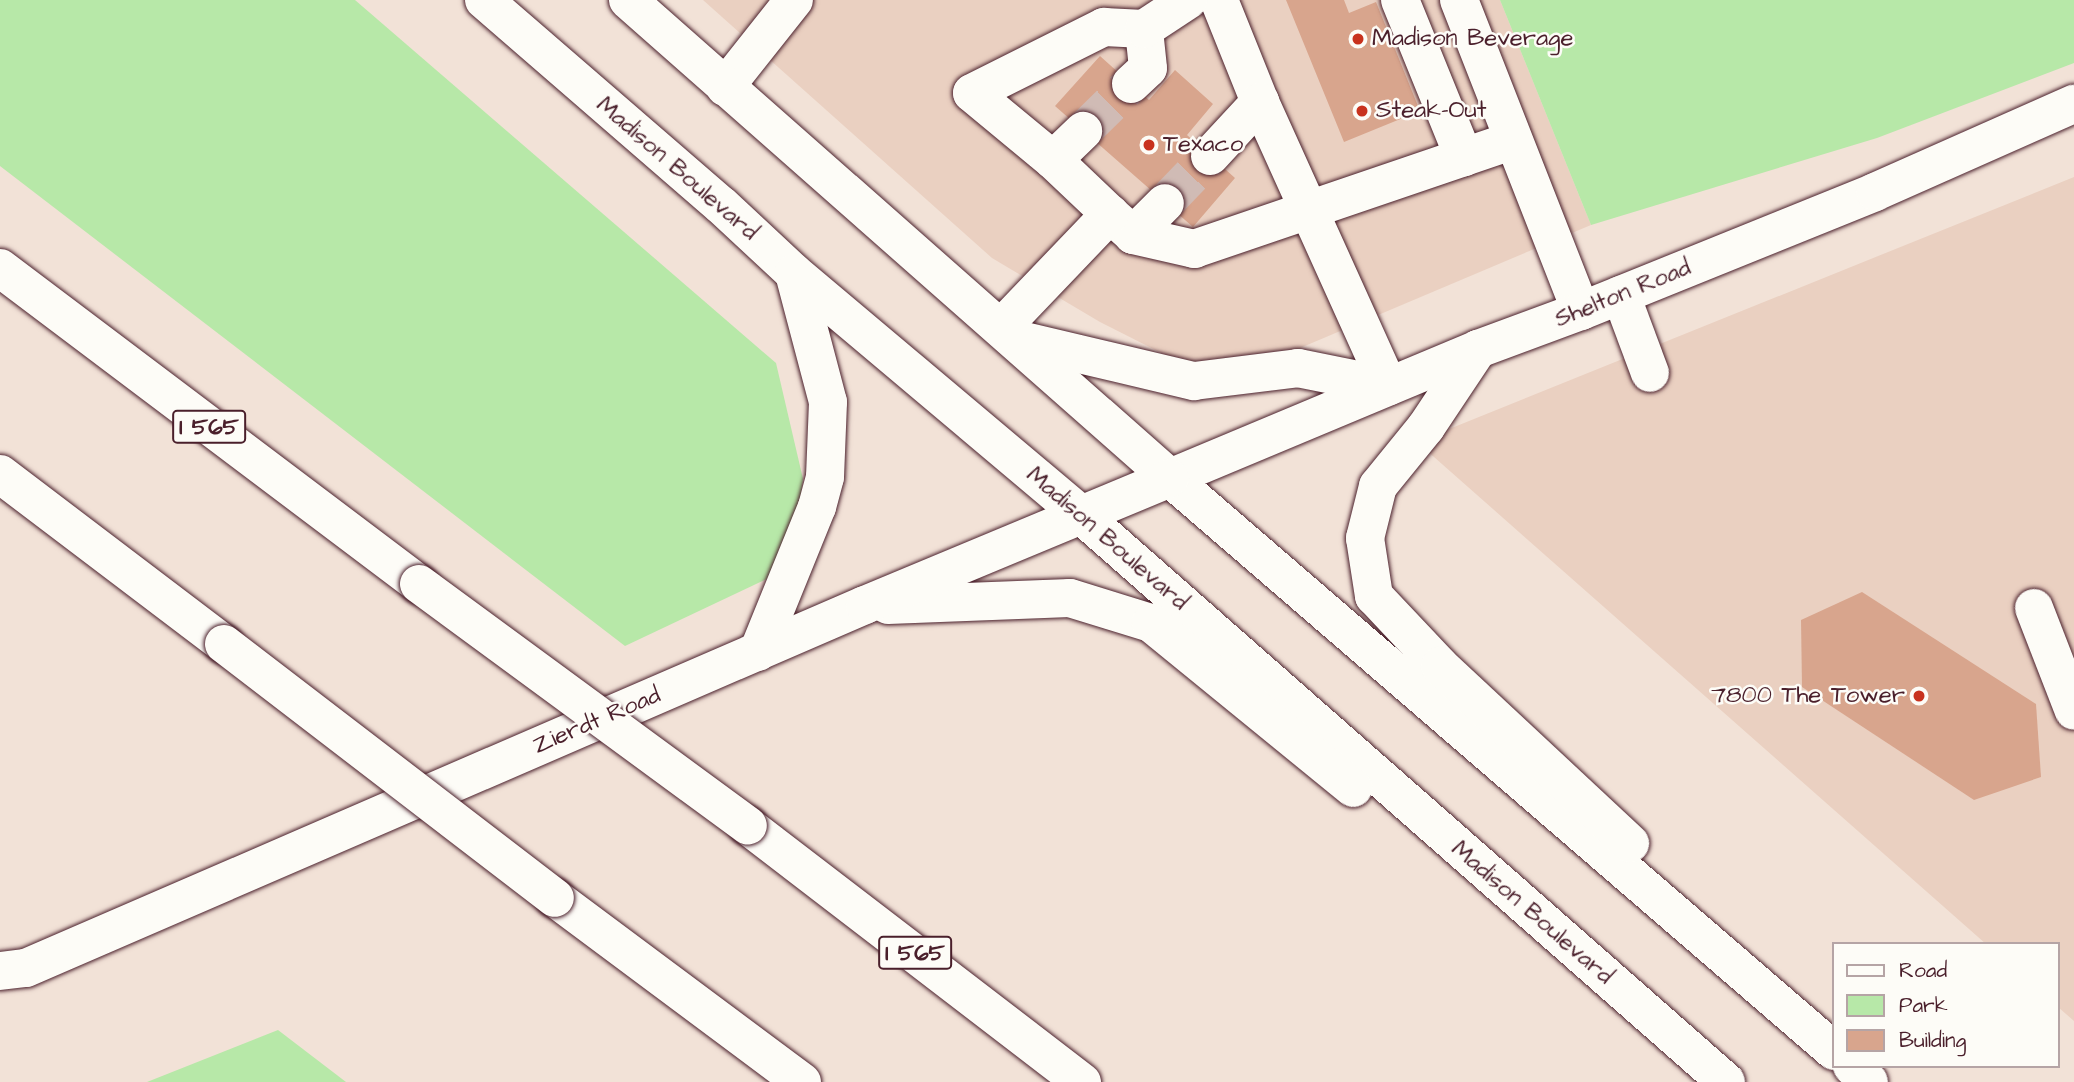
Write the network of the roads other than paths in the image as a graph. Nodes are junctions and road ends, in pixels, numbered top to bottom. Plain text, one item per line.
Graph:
1 (484, 0) edge
2 (628, 0) edge
3 (794, 0) edge
4 (1188, 0) edge
5 (1219, 0) edge
6 (1401, 0) edge
7 (1458, 0) edge
8 (1144, 29) junction
9 (1131, 84) tunnel mouth
10 (725, 87) junction
11 (1260, 102) junction
12 (2074, 104) edge
13 (1083, 131) tunnel mouth
14 (1511, 141) junction
15 (1210, 156) tunnel mouth
16 (1464, 158) junction
17 (1053, 160) junction
18 (1165, 203) tunnel mouth
19 (1310, 211) junction
20 (1122, 225) junction
21 (0, 268) edge
22 (794, 272) junction
23 (1621, 295) junction
24 (1581, 311) junction
25 (1008, 333) junction
26 (1478, 349) junction
27 (1650, 373) dead end
28 (1388, 386) junction
29 (0, 474) edge
30 (1170, 478) junction
31 (1080, 514) junction
32 (865, 605) junction
33 (2034, 608) dead end
34 (758, 652) junction
35 (2074, 710) edge
36 (1549, 928) junction
37 (1748, 974) junction
38 (9, 977) edge
39 (1832, 1049) edge
40 (1854, 1068) edge
41 (802, 1082) edge
42 (1082, 1082) edge
43 (1726, 1082) edge
44 (1869, 1082) edge

1 - 22 main road, Madison Boulevard
2 - 10 main road
3 - 10 main road
4 - 8 main road
5 - 11 main road
6 - 16 main road
7 - 14 main road
8 - 9 main road
8 - 17 main road
10 - 25 main road
11 - 15 main road
11 - 19 main road
12 - 23 main road, Shelton Road
13 - 17 main road
14 - 16 main road
14 - 24 main road
16 - 19 main road
17 - 20 main road
18 - 20 main road
19 - 20 main road
19 - 28 main road
20 - 25 main road
21 - 42 main road, I 565, bridge
22 - 31 main road, Madison Boulevard
22 - 34 main road
23 - 24 main road, Shelton Road
23 - 27 main road
24 - 26 main road, Shelton Road
25 - 28 main road
25 - 30 main road
26 - 28 main road, Shelton Road
26 - 37 main road
28 - 30 main road, Shelton Road
29 - 41 main road, bridge
30 - 31 main road, Zierdt Road
30 - 37 main road
31 - 32 main road, Zierdt Road
31 - 36 main road, Madison Boulevard
32 - 34 main road, Zierdt Road
32 - 36 main road
33 - 35 main road
34 - 38 main road, Zierdt Road
36 - 43 main road, Madison Boulevard
37 - 39 main road
40 - 44 main road

